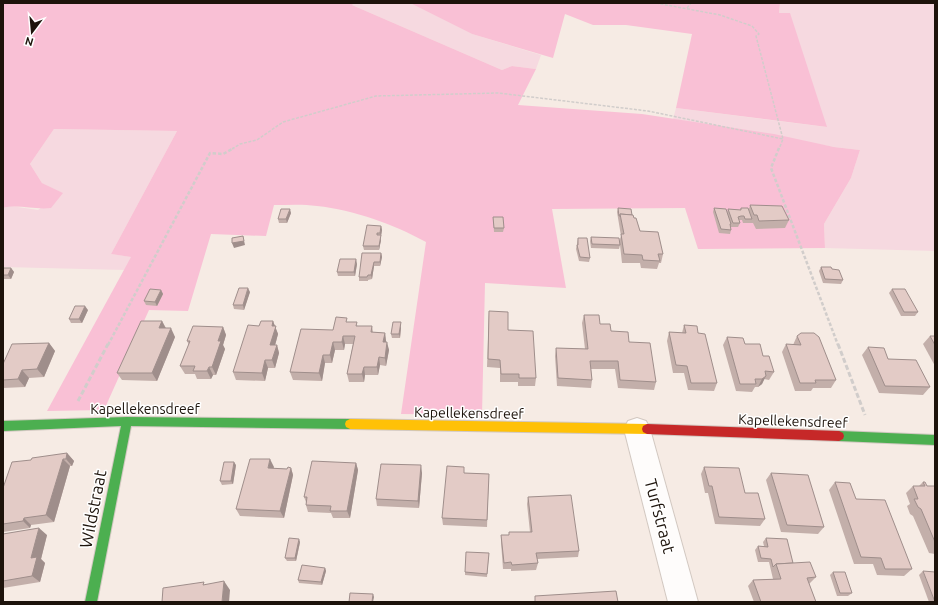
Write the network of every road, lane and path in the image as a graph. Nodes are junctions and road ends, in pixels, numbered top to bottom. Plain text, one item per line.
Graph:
1 (656, 3) edge
2 (691, 3) edge
3 (687, 8) junction
4 (783, 139) junction
5 (127, 421) junction
6 (67, 423) junction
7 (3, 426) edge
8 (637, 429) junction
9 (874, 438) junction
10 (935, 440) edge
11 (91, 602) edge
12 (683, 602) edge

1 - 3 path
2 - 3 path
3 - 4 path
4 - 6 path
4 - 9 path
5 - 6 street, Kapellekensdreef
5 - 8 street, Kapellekensdreef
5 - 11 street, Wildstraat
6 - 7 street, Kapellekensdreef
8 - 9 street, Kapellekensdreef
8 - 12 street, Turfstraat
9 - 10 street, Kapellekensdreef

